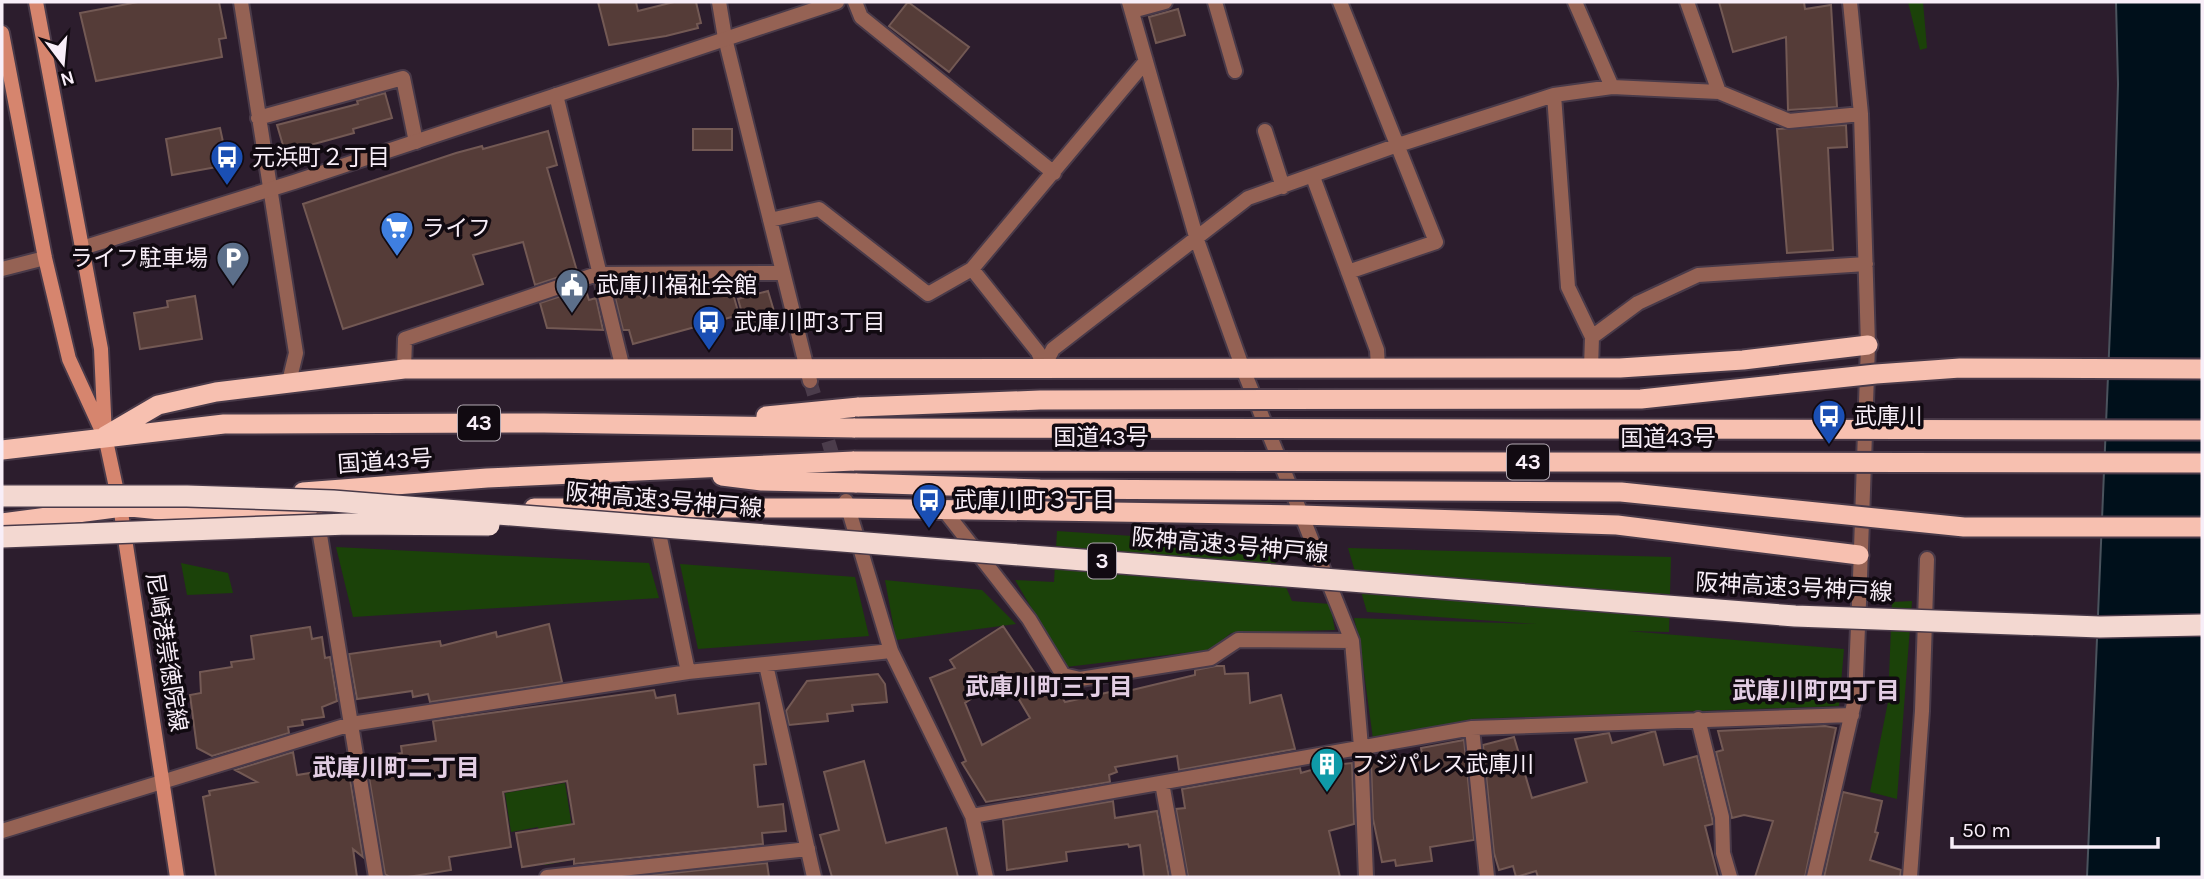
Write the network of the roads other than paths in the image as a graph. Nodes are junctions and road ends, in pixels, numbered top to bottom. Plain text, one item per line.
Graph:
1 (36, 2) edge
2 (241, 2) edge
3 (719, 2) edge
4 (837, 2) edge
5 (855, 2) edge
6 (1165, 2) edge
7 (1215, 2) edge
8 (1340, 2) edge
9 (1575, 2) edge
10 (1687, 2) edge
11 (1850, 2) edge
12 (1131, 6) edge
13 (2, 33) edge
14 (725, 38) junction
15 (1146, 61) junction
16 (1235, 71) dead end
17 (1612, 87) junction
18 (1719, 92) junction
19 (556, 95) junction
20 (1554, 95) junction
21 (1861, 114) junction
22 (258, 118) junction
23 (1265, 131) dead end
24 (416, 142) junction
25 (1395, 146) junction
26 (1054, 173) junction
27 (1313, 177) junction
28 (1283, 187) junction
29 (270, 190) junction
30 (770, 220) junction
31 (1197, 240) junction
32 (82, 248) junction
33 (45, 258) junction
34 (1866, 264) junction
35 (972, 269) junction
36 (2, 270) edge
37 (1348, 272) junction
38 (783, 273) junction
39 (597, 274) junction
40 (1592, 337) junction
41 (1868, 345) junction
42 (1044, 366) junction
43 (1378, 367) junction
44 (1591, 368) junction
45 (404, 369) junction
46 (623, 369) junction
47 (1243, 369) junction
48 (2202, 369) edge
49 (808, 374) junction
50 (289, 382) junction
51 (661, 425) junction
52 (2202, 430) edge
53 (105, 436) junction
54 (2, 450) edge
55 (2202, 463) edge
56 (669, 469) junction
57 (2, 496) edge
58 (847, 504) junction
59 (120, 506) junction
60 (654, 508) junction
61 (316, 509) junction
62 (944, 510) junction
63 (1301, 515) junction
64 (2, 523) edge
65 (2202, 527) edge
66 (2, 537) edge
67 (1859, 555) junction
68 (1927, 559) dead end
69 (2202, 627) edge
70 (1352, 641) junction
71 (891, 651) junction
72 (766, 665) junction
73 (688, 672) junction
74 (1852, 715) junction
75 (1698, 719) junction
76 (351, 724) junction
77 (1472, 729) junction
78 (1361, 747) junction
79 (164, 781) junction
80 (1161, 783) junction
81 (972, 816) junction
82 (2, 831) edge
83 (808, 849) junction
84 (177, 877) edge
85 (376, 877) edge
86 (547, 877) edge
87 (814, 877) edge
88 (986, 877) edge
89 (1179, 877) edge
90 (1366, 877) edge
91 (1485, 877) edge
92 (1730, 877) edge
93 (1814, 877) edge
94 (1910, 877) edge

1 - 32 main road, 尼崎港崇徳院線
2 - 22 street
3 - 14 street
4 - 14 street
5 - 26 street
6 - 12 street
7 - 16 street
8 - 25 street
9 - 17 street
10 - 18 street
11 - 21 street
12 - 15 street
13 - 33 main road, 尼崎港崇徳院線
14 - 19 street
14 - 30 street
15 - 26 street
15 - 31 street
17 - 18 street
17 - 20 street
18 - 21 street
19 - 24 street
19 - 39 street
20 - 25 street
20 - 40 street
21 - 34 street
22 - 24 street
22 - 29 street
23 - 28 street
24 - 29 street
25 - 27 street
25 - 37 street
26 - 35 street
27 - 28 street
27 - 37 street
28 - 31 street
29 - 32 street
29 - 50 street
30 - 35 street
30 - 38 street
31 - 42 street
31 - 47 street
32 - 53 main road, 尼崎港崇徳院線
33 - 36 street
33 - 53 main road, 尼崎港崇徳院線
34 - 40 street
34 - 41 street
35 - 42 street
37 - 43 street
38 - 39 street
38 - 49 street
39 - 45 street
39 - 46 street
40 - 44 street
41 - 44 highway
41 - 67 street
42 - 47 highway
42 - 49 highway
43 - 44 highway
43 - 47 highway
45 - 46 highway
45 - 50 highway
46 - 49 highway
47 - 63 street
48 - 51 highway, bridge
50 - 53 highway
51 - 52 highway, 国道43号 / 43, bridge
51 - 53 highway, 国道43号 / 43
53 - 54 highway, 国道43号 / 43
53 - 59 main road, 尼崎港崇徳院線
55 - 56 highway, 国道43号 / 43, bridge
56 - 59 highway, 国道43号 / 43
56 - 65 highway, bridge
57 - 69 highway, 阪神高速3号神戸線 / 3, bridge
58 - 60 highway
58 - 62 highway
58 - 71 street
59 - 61 highway
59 - 64 highway, 国道43号 / 43
59 - 79 main road, 尼崎港崇徳院線
60 - 61 highway
60 - 73 street
61 - 76 street
62 - 63 highway
62 - 70 street
63 - 67 highway
63 - 70 street
66 - 69 highway, 阪神高速3号神戸線 / 3, bridge
67 - 74 street
68 - 94 street
70 - 78 street
71 - 72 street
71 - 81 street
72 - 73 street
72 - 83 street
73 - 76 street
74 - 75 street
74 - 93 street
75 - 77 street
75 - 92 street
76 - 79 street
76 - 85 street
77 - 78 street
77 - 91 street
78 - 80 street
78 - 90 street
79 - 82 street
79 - 84 main road, 尼崎港崇徳院線
80 - 81 street
80 - 89 street
81 - 88 street
83 - 86 street
83 - 87 street

